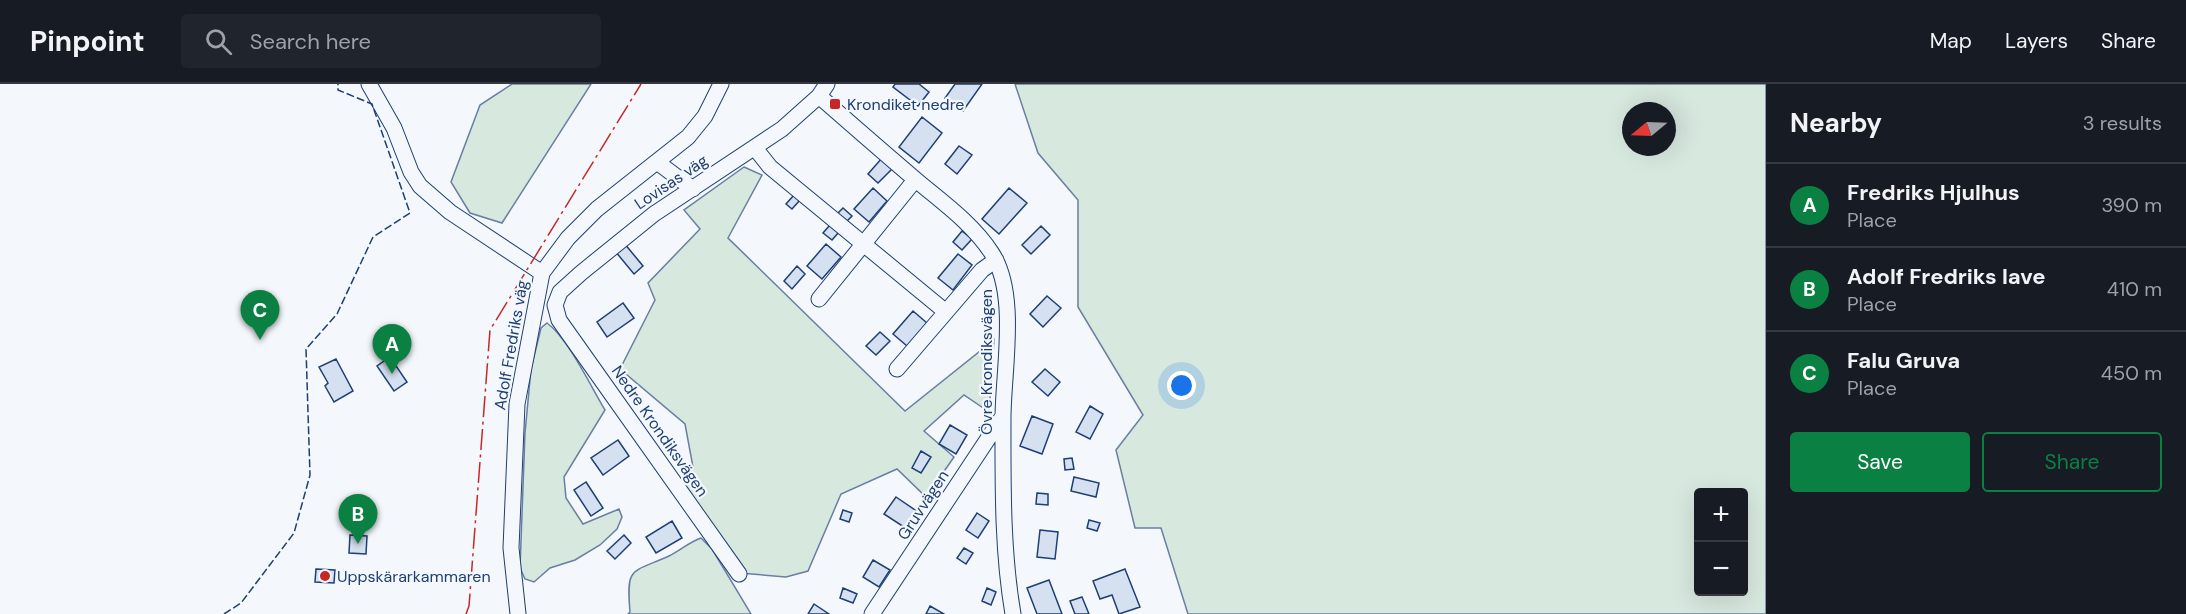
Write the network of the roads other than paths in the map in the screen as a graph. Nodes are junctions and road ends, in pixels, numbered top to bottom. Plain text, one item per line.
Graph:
1 (369, 84) edge
2 (722, 84) edge
3 (823, 90) edge
4 (755, 148) junction
5 (657, 162) junction
6 (915, 180) junction
7 (693, 189) junction
8 (863, 245) junction
9 (996, 260) junction
10 (542, 273) junction
11 (819, 299) dead end
12 (555, 308) joint
13 (946, 312) junction
14 (897, 369) dead end
15 (1003, 416) junction
16 (739, 574) dead end
17 (518, 614) edge
18 (873, 614) edge
19 (1013, 614) edge

1 - 10 street
2 - 5 street, Adolf Fredriks väg
3 - 4 street, Lovisas väg
3 - 6 street, Övre Krondiksvägen
4 - 7 street, Lovisas väg
4 - 8 street
5 - 7 street
5 - 10 street, Adolf Fredriks väg
6 - 8 street
6 - 9 street, Övre Krondiksvägen
7 - 12 street, Lovisas väg
8 - 11 street
8 - 13 street
9 - 13 street
9 - 15 street, Övre Krondiksvägen
10 - 17 street, Adolf Fredriks väg
12 - 16 street, Nedre Krondiksvägen
13 - 14 street
15 - 18 street, Gruvvägen
15 - 19 street, Övre Krondiksvägen

